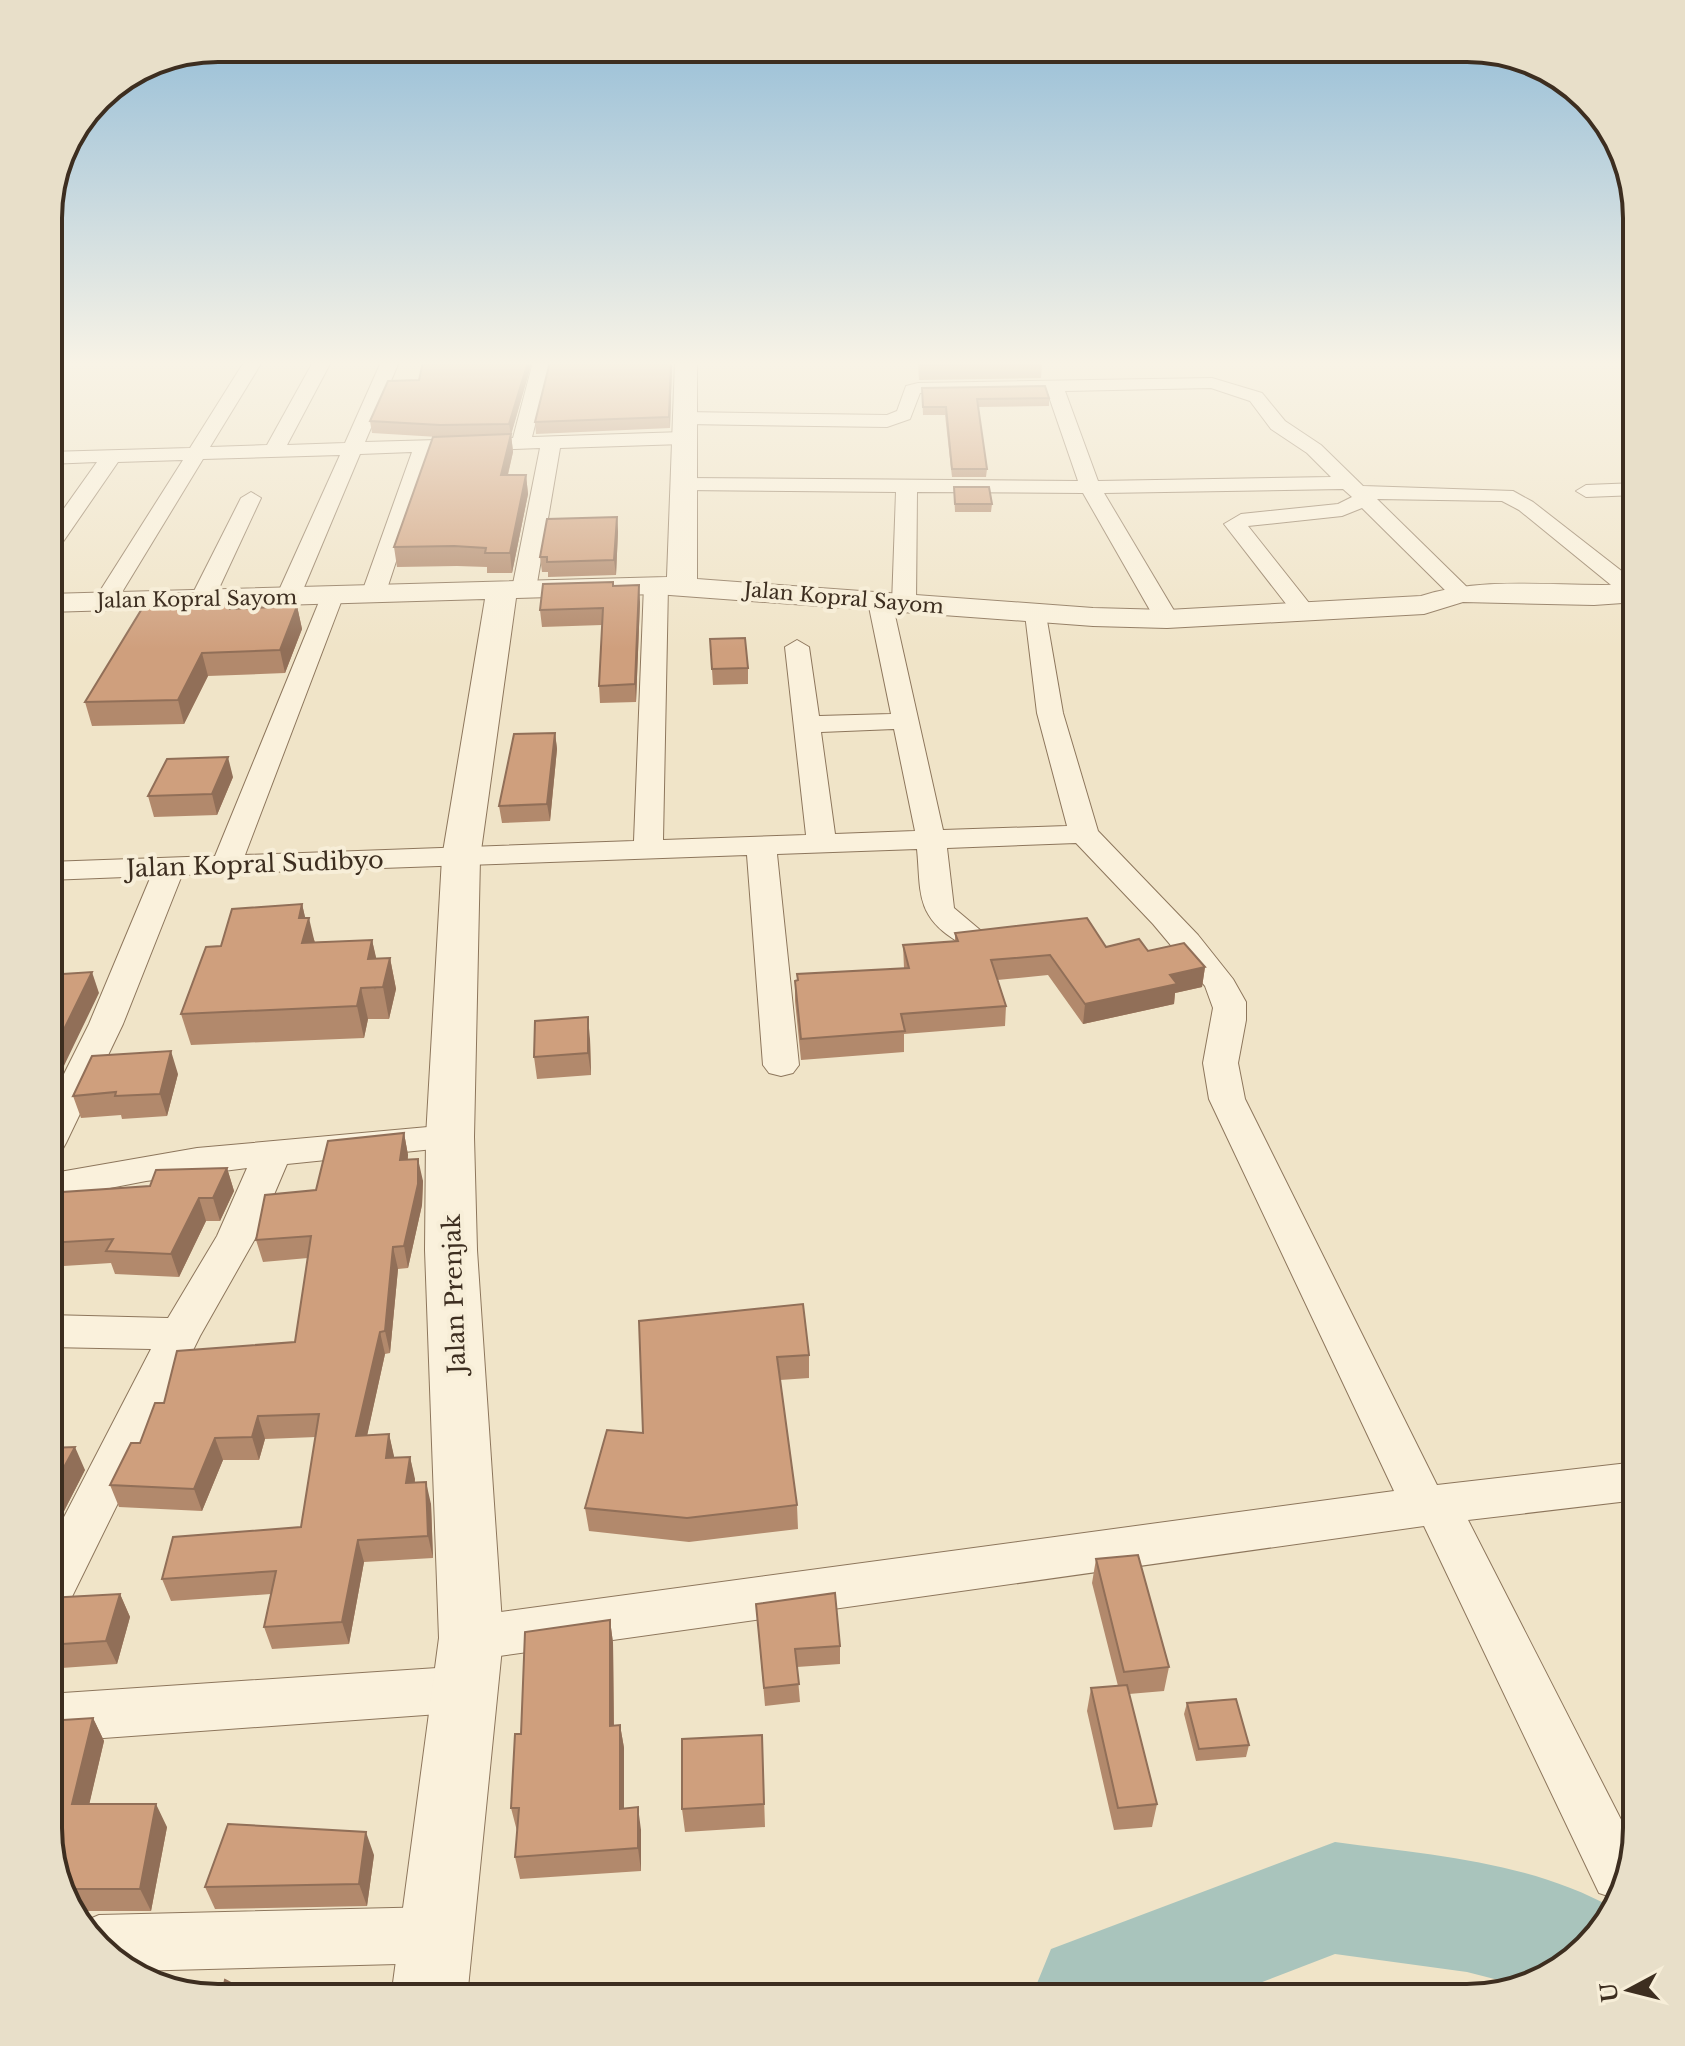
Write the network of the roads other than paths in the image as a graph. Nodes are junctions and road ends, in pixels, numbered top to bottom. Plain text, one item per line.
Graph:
1 (111, 457) edge
2 (194, 457) edge
3 (348, 457) edge
4 (420, 457) edge
5 (547, 457) edge
6 (683, 457) edge
7 (1079, 457) edge
8 (1322, 457) edge
9 (682, 484) junction
10 (907, 486) junction
11 (1090, 487) junction
12 (1623, 490) edge
13 (1356, 491) junction
14 (1586, 491) dead end
15 (251, 498) dead end
16 (62, 527) edge
17 (1623, 583) edge
18 (669, 585) junction
19 (513, 590) junction
20 (1461, 593) junction
21 (1623, 594) edge
22 (373, 595) junction
23 (288, 597) junction
24 (331, 597) junction
25 (202, 599) junction
26 (105, 602) junction
27 (62, 603) edge
28 (892, 603) junction
29 (1305, 613) junction
30 (1037, 614) junction
31 (1167, 619) junction
32 (797, 647) dead end
33 (906, 721) junction
34 (807, 724) junction
35 (1084, 834) junction
36 (931, 840) junction
37 (822, 845) junction
38 (761, 847) junction
39 (648, 852) junction
40 (461, 858) junction
41 (226, 865) junction
42 (170, 867) junction
43 (62, 871) edge
44 (976, 940) edge
45 (781, 1065) dead end
46 (62, 1114) edge
47 (450, 1137) junction
48 (272, 1154) junction
49 (62, 1184) edge
50 (62, 1331) edge
51 (180, 1334) junction
52 (1623, 1483) edge
53 (1431, 1504) junction
54 (62, 1568) edge
55 (471, 1638) junction
56 (467, 1689) junction
57 (62, 1717) edge
58 (1617, 1869) edge
59 (436, 1935) junction
60 (113, 1943) edge
61 (431, 1984) edge

1 - 16 street
2 - 26 street
3 - 23 street
4 - 22 street
5 - 19 street
6 - 9 street
7 - 11 street
8 - 13 street
9 - 10 street
9 - 18 street
10 - 11 street
10 - 28 street
11 - 13 street
11 - 31 street
12 - 14 street
13 - 17 street
13 - 20 street
13 - 29 street
15 - 25 street
18 - 19 street, Jalan Kopral Sayom
18 - 28 street, Jalan Kopral Sayom
18 - 39 street
19 - 22 street, Jalan Kopral Sayom
19 - 40 street, Jalan Prenjak
20 - 21 street, Jalan Kopral Sayom
20 - 29 street, Jalan Kopral Sayom
22 - 24 street, Jalan Kopral Sayom
23 - 24 street, Jalan Kopral Sayom
23 - 25 street, Jalan Kopral Sayom
24 - 41 street
25 - 26 street, Jalan Kopral Sayom
26 - 27 street, Jalan Kopral Sayom
28 - 30 street, Jalan Kopral Sayom
28 - 33 street
29 - 31 street, Jalan Kopral Sayom
30 - 31 street, Jalan Kopral Sayom
30 - 35 street
32 - 34 street
33 - 34 street
33 - 36 street
34 - 37 street
35 - 36 street, Jalan Kopral Sudibyo
35 - 53 street
36 - 37 street, Jalan Kopral Sudibyo
36 - 44 street
37 - 38 street, Jalan Kopral Sudibyo
38 - 39 street, Jalan Kopral Sudibyo
38 - 45 street
39 - 40 street, Jalan Kopral Sudibyo
40 - 41 street, Jalan Kopral Sudibyo
40 - 47 street, Jalan Prenjak
41 - 42 street, Jalan Kopral Sudibyo
42 - 43 street, Jalan Kopral Sudibyo
42 - 46 street
47 - 48 street
47 - 55 street, Jalan Prenjak
48 - 49 street
48 - 51 street
50 - 51 street
51 - 54 street
52 - 53 street
53 - 55 street
53 - 58 street
55 - 56 street, Jalan Prenjak
56 - 57 street
56 - 59 street, Jalan Prenjak
59 - 60 street
59 - 61 street, Jalan Prenjak

